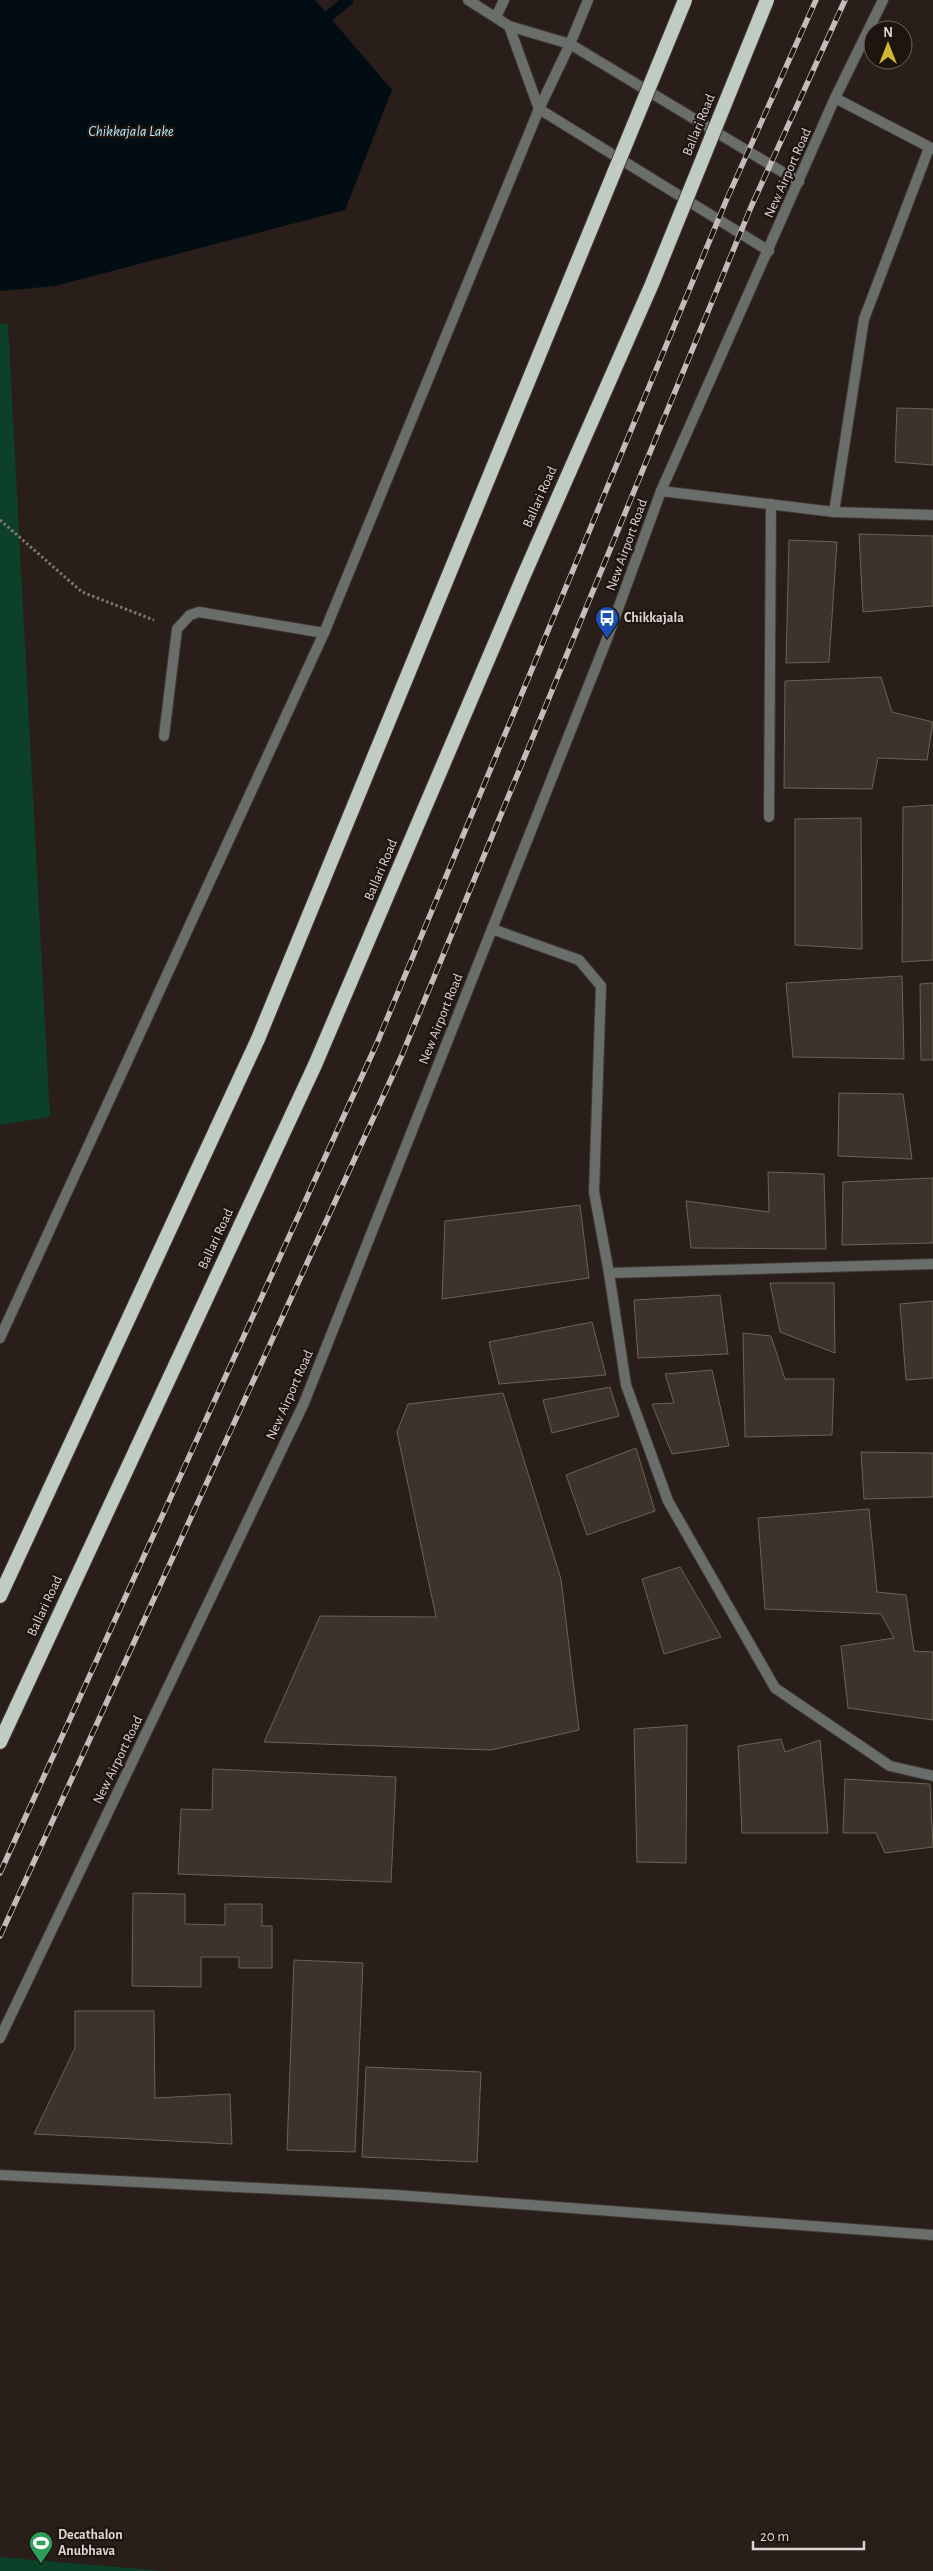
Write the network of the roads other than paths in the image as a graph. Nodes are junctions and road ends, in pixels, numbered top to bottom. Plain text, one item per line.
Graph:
1 (468, 0) edge
2 (504, 0) edge
3 (588, 0) edge
4 (685, 0) edge
5 (767, 0) edge
6 (883, 0) edge
7 (496, 18) junction
8 (509, 26) junction
9 (570, 44) junction
10 (835, 98) junction
11 (539, 110) junction
12 (931, 148) edge
13 (799, 182) junction
14 (769, 251) junction
15 (661, 491) junction
16 (771, 504) junction
17 (834, 512) junction
18 (933, 515) edge
19 (324, 633) junction
20 (164, 736) dead end
21 (769, 817) dead end
22 (492, 929) junction
23 (933, 1264) edge
24 (608, 1273) junction
25 (0, 1338) edge
26 (0, 1596) edge
27 (0, 1742) edge
28 (933, 1776) edge
29 (0, 2038) edge
30 (0, 2175) edge
31 (933, 2235) edge

1 - 7 street
2 - 7 street
3 - 9 street
4 - 26 highway, bridge
5 - 27 highway, Ballari Road, bridge
6 - 10 street, New Airport Road
7 - 8 street
8 - 9 street
8 - 11 street
9 - 11 street
9 - 13 street
10 - 12 street
10 - 13 street, New Airport Road
11 - 14 street
11 - 19 street
12 - 17 street
13 - 14 street, New Airport Road
14 - 15 street, New Airport Road
15 - 16 street
15 - 22 street, New Airport Road
16 - 17 street
16 - 21 street
17 - 18 street
19 - 20 street
19 - 25 street
22 - 24 street
22 - 29 street, New Airport Road
23 - 24 street
24 - 28 street
30 - 31 street

